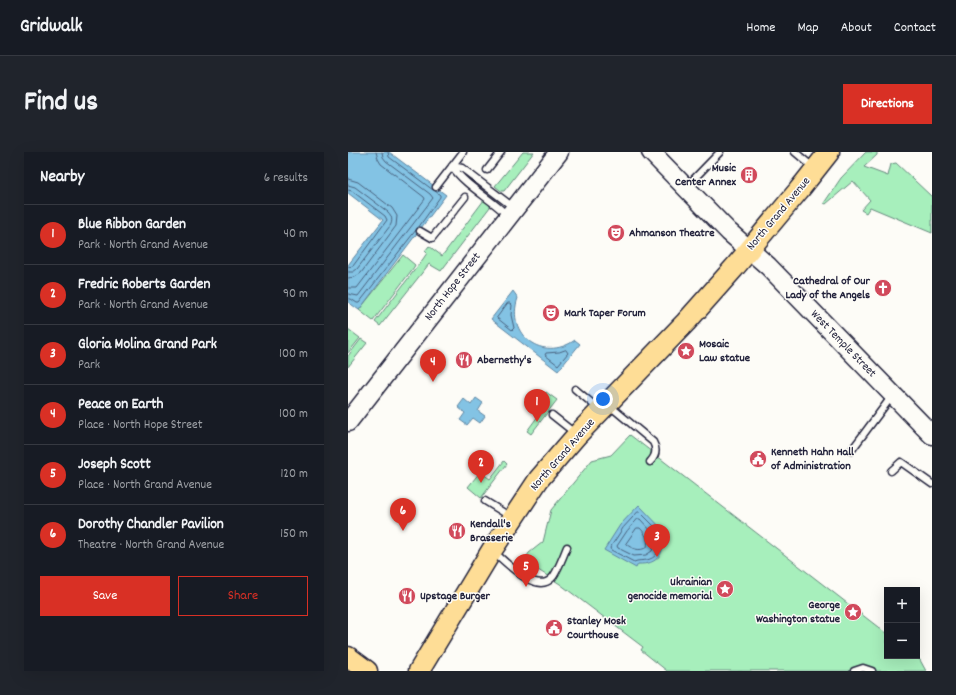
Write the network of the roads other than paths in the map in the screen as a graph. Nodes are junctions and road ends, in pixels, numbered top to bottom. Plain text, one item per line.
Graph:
1 (463, 152) edge
2 (501, 152) edge
3 (559, 152) edge
4 (651, 152) edge
5 (720, 152) edge
6 (795, 152) edge
7 (829, 152) edge
8 (452, 166) junction
9 (487, 170) dead end
10 (815, 170) junction
11 (436, 187) dead end
12 (686, 188) junction
13 (465, 197) dead end
14 (511, 213) junction
15 (420, 231) dead end
16 (748, 250) junction
17 (575, 389) dead end
18 (893, 395) junction
19 (604, 408) junction
20 (552, 415) dead end
21 (348, 422) edge
22 (577, 435) junction
23 (932, 435) edge
24 (851, 451) dead end
25 (650, 462) dead end
26 (891, 471) dead end
27 (932, 484) edge
28 (485, 501) dead end
29 (512, 518) junction
30 (568, 547) dead end
31 (492, 550) junction
32 (348, 657) edge
33 (367, 671) edge
34 (420, 671) edge
35 (854, 671) edge
36 (872, 671) edge

1 - 8 lane
2 - 9 lane
3 - 14 main road, North Hope Street
4 - 12 main road, West Temple Street
5 - 12 lane
6 - 10 lane
7 - 10 main road, North Grand Avenue
8 - 11 lane
8 - 14 lane
8 - 14 lane
10 - 16 main road, North Grand Avenue
12 - 16 main road, West Temple Street
13 - 15 lane
14 - 21 main road, North Hope Street
16 - 18 main road, West Temple Street
16 - 19 main road, North Grand Avenue
17 - 19 lane
18 - 23 main road, West Temple Street
18 - 24 lane
19 - 22 main road, North Grand Avenue
19 - 25 lane
20 - 22 lane
22 - 29 main road, North Grand Avenue
26 - 27 lane
28 - 29 lane
29 - 31 main road, North Grand Avenue
30 - 31 lane
31 - 34 main road, North Grand Avenue
32 - 33 main road
35 - 36 lane

